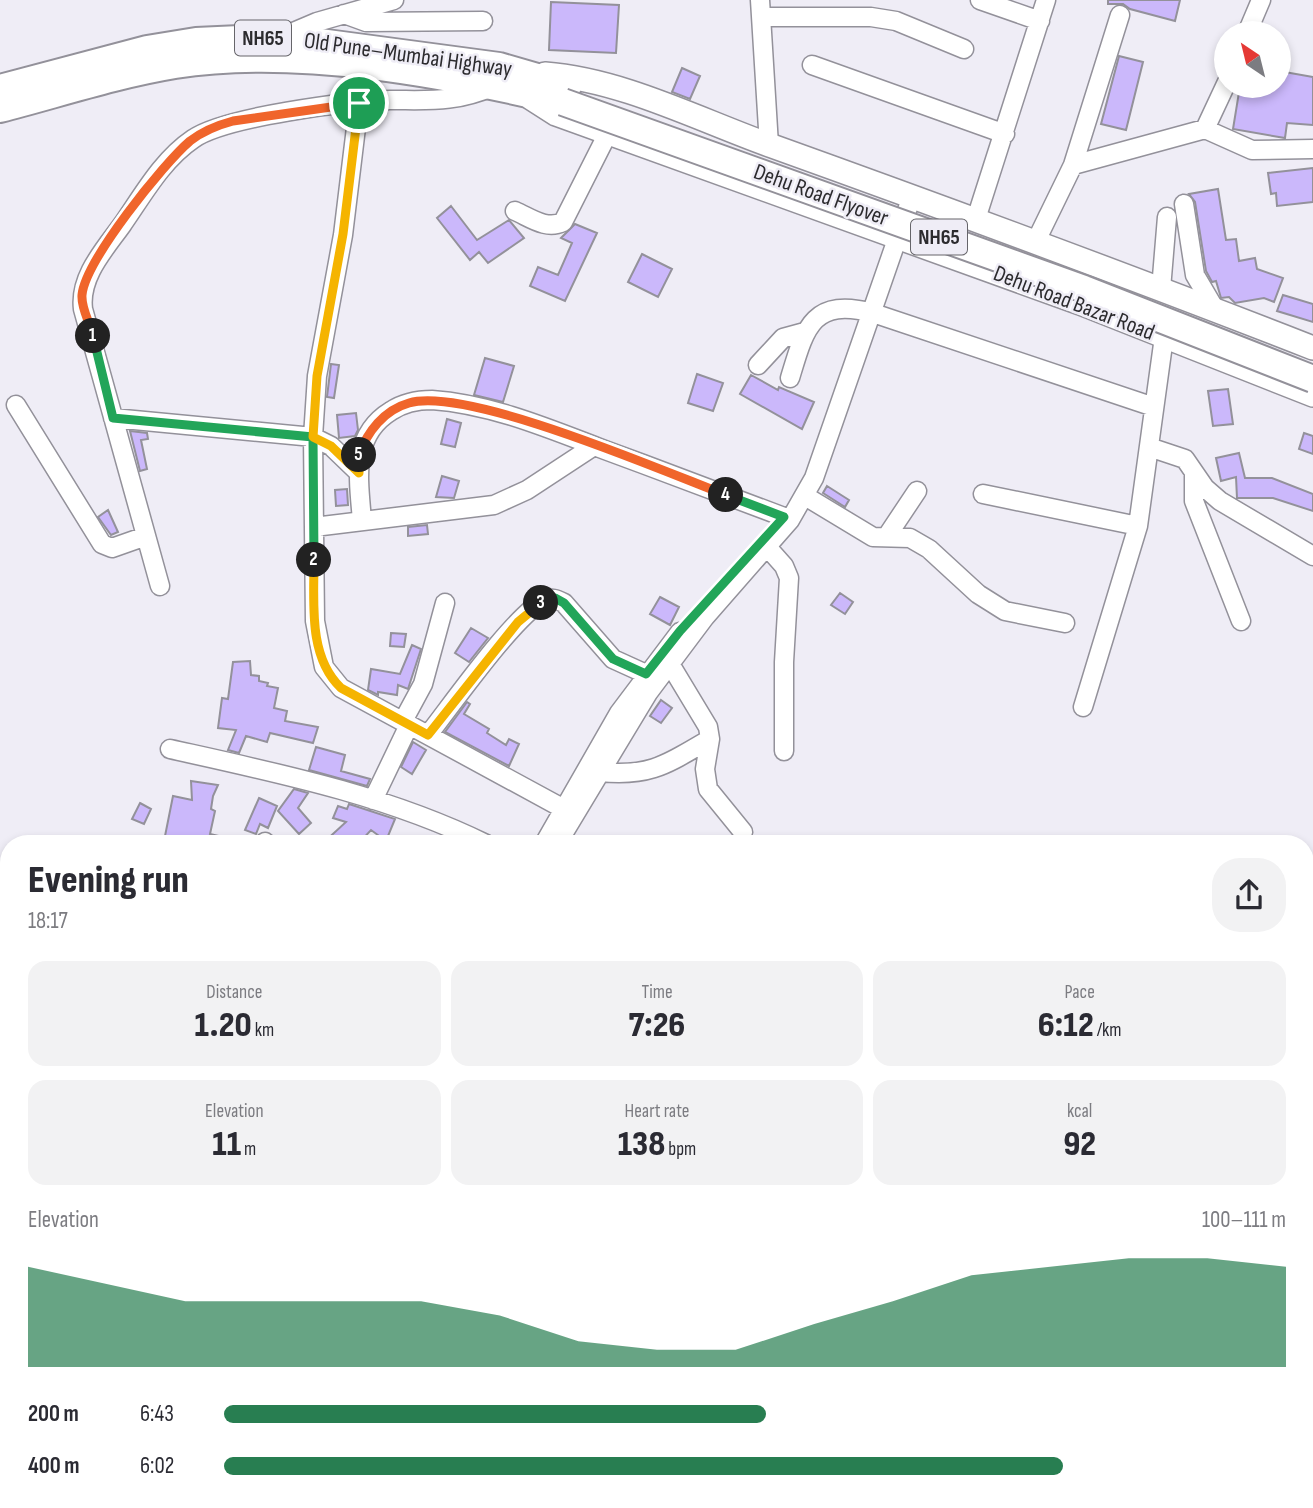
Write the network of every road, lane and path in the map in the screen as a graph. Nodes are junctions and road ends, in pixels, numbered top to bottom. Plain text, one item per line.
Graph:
1 (394, 0) edge
2 (980, 0) edge
3 (1046, 0) edge
4 (1261, 0) edge
5 (761, 8) edge
6 (344, 14) junction
7 (1120, 15) dead end
8 (483, 21) dead end
9 (1040, 21) junction
10 (1253, 21) edge
11 (282, 37) junction
12 (964, 49) dead end
13 (813, 65) dead end
14 (525, 83) junction
15 (494, 86) junction
16 (0, 88) edge
17 (565, 94) junction
18 (1220, 98) edge
19 (359, 103) junction
20 (0, 109) edge
21 (1205, 129) junction
22 (608, 133) junction
23 (1005, 134) junction
24 (769, 145) junction
25 (1313, 149) edge
26 (1073, 165) junction
27 (912, 196) junction
28 (1184, 204) dead end
29 (515, 211) dead end
30 (1167, 217) dead end
31 (975, 219) junction
32 (900, 238) junction
33 (1036, 242) junction
34 (1161, 289) junction
35 (1216, 311) junction
36 (873, 313) junction
37 (805, 332) junction
38 (1164, 337) junction
39 (1313, 348) edge
40 (1313, 361) edge
41 (758, 365) dead end
42 (790, 378) dead end
43 (1313, 379) edge
44 (1313, 395) edge
45 (16, 405) dead end
46 (1154, 407) junction
47 (113, 418) junction
48 (313, 437) junction
49 (594, 446) junction
50 (1149, 447) junction
51 (1194, 472) junction
52 (359, 473) junction
53 (814, 478) junction
54 (917, 491) dead end
55 (983, 494) dead end
56 (805, 496) junction
57 (784, 517) junction
58 (362, 521) junction
59 (1138, 526) junction
60 (314, 527) junction
61 (146, 536) junction
62 (887, 536) junction
63 (768, 548) junction
64 (1313, 556) edge
65 (160, 586) dead end
66 (445, 603) dead end
67 (1241, 621) dead end
68 (1065, 623) dead end
69 (670, 664) junction
70 (646, 674) junction
71 (1083, 707) dead end
72 (406, 723) junction
73 (428, 735) junction
74 (710, 740) junction
75 (170, 749) dead end
76 (784, 751) dead end
77 (600, 772) junction
78 (373, 800) junction
79 (564, 809) junction
80 (743, 832) dead end
81 (463, 835) edge
82 (549, 835) edge
83 (562, 835) edge

1 - 6 street
2 - 9 street
3 - 9 street
4 - 10 street
5 - 12 street
5 - 24 street
6 - 8 street
6 - 11 street
7 - 26 street
9 - 23 street
11 - 14 highway, Old Pune–Mumbai Highway / NH65
11 - 16 highway, Old Pune–Mumbai Highway / NH65
13 - 23 street
14 - 15 highway, Old Pune–Mumbai Highway / NH65
14 - 17 highway, Dehu Road Flyover / NH65
14 - 22 main road, Dehu Road Bazar Road
14 - 24 main road, Dehu Road Bazar Road
15 - 19 street
15 - 20 highway, Old Pune–Mumbai Highway / NH65
17 - 40 highway, Dehu Road Flyover / NH65
17 - 43 highway, Dehu Road Flyover / NH65, bridge
18 - 21 street
19 - 47 street
19 - 48 street
21 - 25 street
21 - 26 street
22 - 29 street
22 - 32 main road, Dehu Road Bazar Road
23 - 31 street
24 - 27 main road, Dehu Road Bazar Road
26 - 33 street
27 - 31 main road, Dehu Road Bazar Road
27 - 32 street
28 - 35 street
30 - 34 street
31 - 33 main road, Dehu Road Bazar Road
32 - 36 street
32 - 38 main road, Dehu Road Bazar Road
33 - 34 main road, Dehu Road Bazar Road
34 - 35 main road, Dehu Road Bazar Road
35 - 39 main road, Dehu Road Bazar Road
36 - 37 street
36 - 46 street
36 - 53 street
37 - 41 street
37 - 42 street
38 - 44 main road, Dehu Road Bazar Road
38 - 46 street
45 - 61 street
46 - 50 street
47 - 48 street
47 - 61 street
48 - 52 street
48 - 60 street
49 - 52 street
49 - 57 street
49 - 58 street
50 - 51 street
50 - 59 street
51 - 64 street
51 - 67 street
52 - 58 street
53 - 56 street
53 - 57 street
54 - 62 street
55 - 59 street
56 - 62 street
56 - 63 street
57 - 70 street
58 - 60 street
59 - 71 street
60 - 72 street
61 - 65 street
62 - 68 street
63 - 69 street
63 - 76 street
66 - 72 street
69 - 74 street
69 - 77 street
70 - 73 street
70 - 79 street
72 - 73 street
72 - 78 street
73 - 79 street
74 - 77 street
74 - 80 street
75 - 78 street
77 - 83 street
78 - 81 street
79 - 82 street

